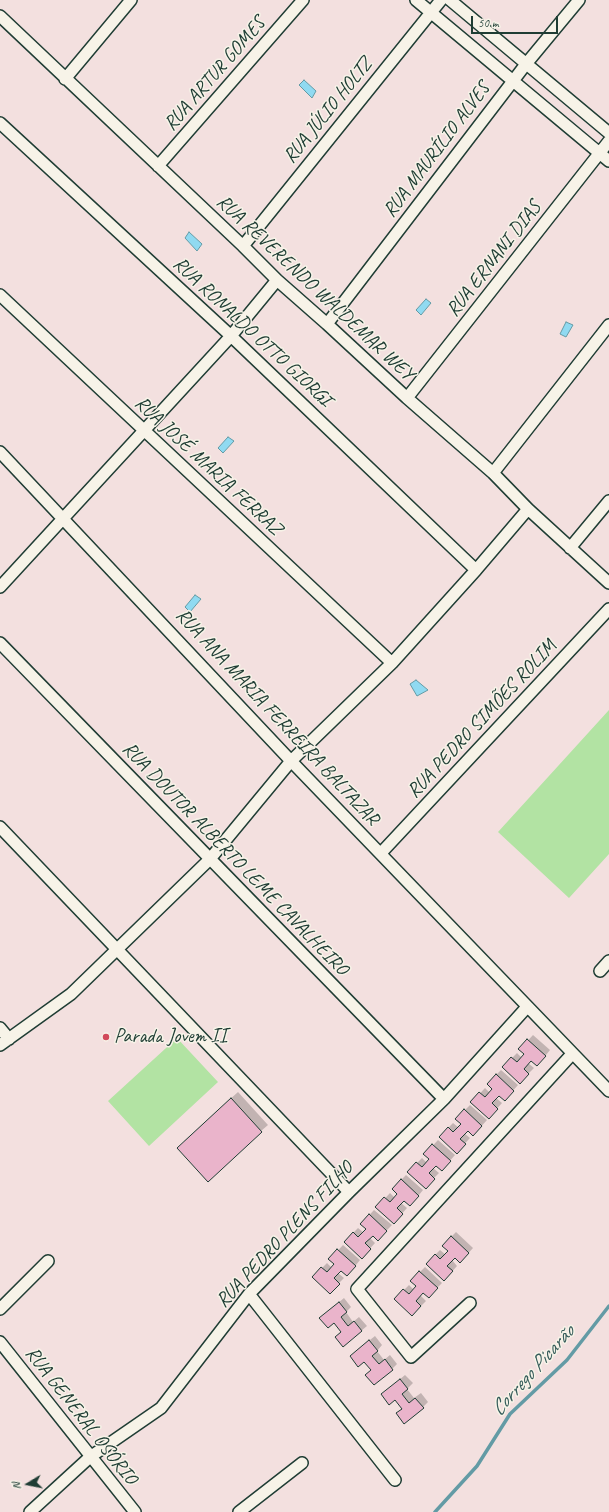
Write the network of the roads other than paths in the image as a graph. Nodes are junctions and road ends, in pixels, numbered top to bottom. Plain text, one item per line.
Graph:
1 (131, 0) edge
2 (416, 0) edge
3 (441, 0) edge
4 (450, 0) edge
5 (579, 0) edge
6 (301, 2) edge
7 (430, 12) junction
8 (0, 16) edge
9 (526, 64) junction
10 (65, 79) junction
11 (513, 81) junction
12 (0, 122) edge
13 (609, 133) edge
14 (609, 141) edge
15 (600, 153) junction
16 (609, 161) edge
17 (158, 166) junction
18 (243, 246) junction
19 (277, 280) junction
20 (0, 295) edge
21 (327, 324) junction
22 (609, 325) edge
23 (231, 336) junction
24 (407, 398) junction
25 (144, 431) junction
26 (0, 452) edge
27 (493, 473) junction
28 (609, 501) edge
29 (528, 510) junction
30 (63, 519) junction
31 (570, 548) junction
32 (476, 570) junction
33 (609, 583) edge
34 (0, 587) edge
35 (609, 609) edge
36 (0, 643) edge
37 (392, 663) junction
38 (291, 761) junction
39 (0, 827) edge
40 (381, 853) junction
41 (210, 859) junction
42 (117, 950) junction
43 (609, 961) edge
44 (600, 971) dead end
45 (527, 1007) junction
46 (0, 1028) edge
47 (4, 1042) edge
48 (572, 1054) junction
49 (609, 1091) edge
50 (444, 1099) junction
51 (349, 1192) junction
52 (48, 1261) dead end
53 (249, 1294) junction
54 (470, 1302) dead end
55 (0, 1309) edge
56 (0, 1342) edge
57 (90, 1457) junction
58 (302, 1463) dead end
59 (395, 1480) dead end
60 (30, 1512) edge
61 (135, 1512) edge
62 (239, 1512) edge

1 - 10 street
2 - 7 street
3 - 7 street, RUA JÚLIO HOLTZ
4 - 9 street
5 - 9 street, RUA MAURÍLIO ALVES
6 - 17 street, RUA ARTUR GOMES
7 - 11 street
7 - 18 street, RUA JÚLIO HOLTZ
8 - 10 street, RUA REVERENDO WALDEMAR WEY
9 - 11 street, RUA MAURÍLIO ALVES
9 - 13 street
10 - 17 street, RUA REVERENDO WALDEMAR WEY
11 - 15 street
11 - 21 street, RUA MAURÍLIO ALVES
12 - 23 street, RUA RONALDO OTTO GIORGI
14 - 15 street, RUA ERNANI DIAS
15 - 16 street
15 - 24 street, RUA ERNANI DIAS
17 - 18 street, RUA REVERENDO WALDEMAR WEY
18 - 19 street, RUA REVERENDO WALDEMAR WEY
19 - 21 street, RUA REVERENDO WALDEMAR WEY
19 - 23 street
20 - 25 street, RUA JOSÉ MARIA FERRAZ
21 - 24 street, RUA REVERENDO WALDEMAR WEY
22 - 27 street
23 - 25 street
23 - 32 street, RUA RONALDO OTTO GIORGI
24 - 27 street, RUA REVERENDO WALDEMAR WEY
25 - 30 street
25 - 37 street, RUA JOSÉ MARIA FERRAZ
26 - 30 street, RUA ANA MARIA FERREIRA BALTAZAR
27 - 29 street, RUA REVERENDO WALDEMAR WEY
28 - 31 street
29 - 31 street, RUA REVERENDO WALDEMAR WEY
29 - 32 street
30 - 34 street
30 - 38 street, RUA ANA MARIA FERREIRA BALTAZAR
31 - 33 street, RUA REVERENDO WALDEMAR WEY
32 - 37 street
35 - 40 street, RUA PEDRO SIMÕES ROLIM
36 - 41 street, RUA DOUTOR ALBERTO LEME CAVALHEIRO
37 - 38 street
38 - 40 street, RUA ANA MARIA FERREIRA BALTAZAR
38 - 41 street
39 - 42 street
40 - 45 street, RUA ANA MARIA FERREIRA BALTAZAR
41 - 42 street
41 - 50 street, RUA DOUTOR ALBERTO LEME CAVALHEIRO
42 - 47 street
42 - 51 street
43 - 44 street
45 - 48 street, RUA ANA MARIA FERREIRA BALTAZAR
45 - 50 street, RUA PEDRO PLENS FILHO
46 - 47 street
48 - 49 street, RUA ANA MARIA FERREIRA BALTAZAR
48 - 54 street
50 - 51 street, RUA PEDRO PLENS FILHO
51 - 53 street, RUA PEDRO PLENS FILHO
52 - 55 street
53 - 57 street, RUA PEDRO PLENS FILHO
53 - 59 street
56 - 57 street, RUA GENERAL OSÓRIO
57 - 60 street, RUA PEDRO PLENS FILHO
57 - 61 street, RUA GENERAL OSÓRIO
58 - 62 street

